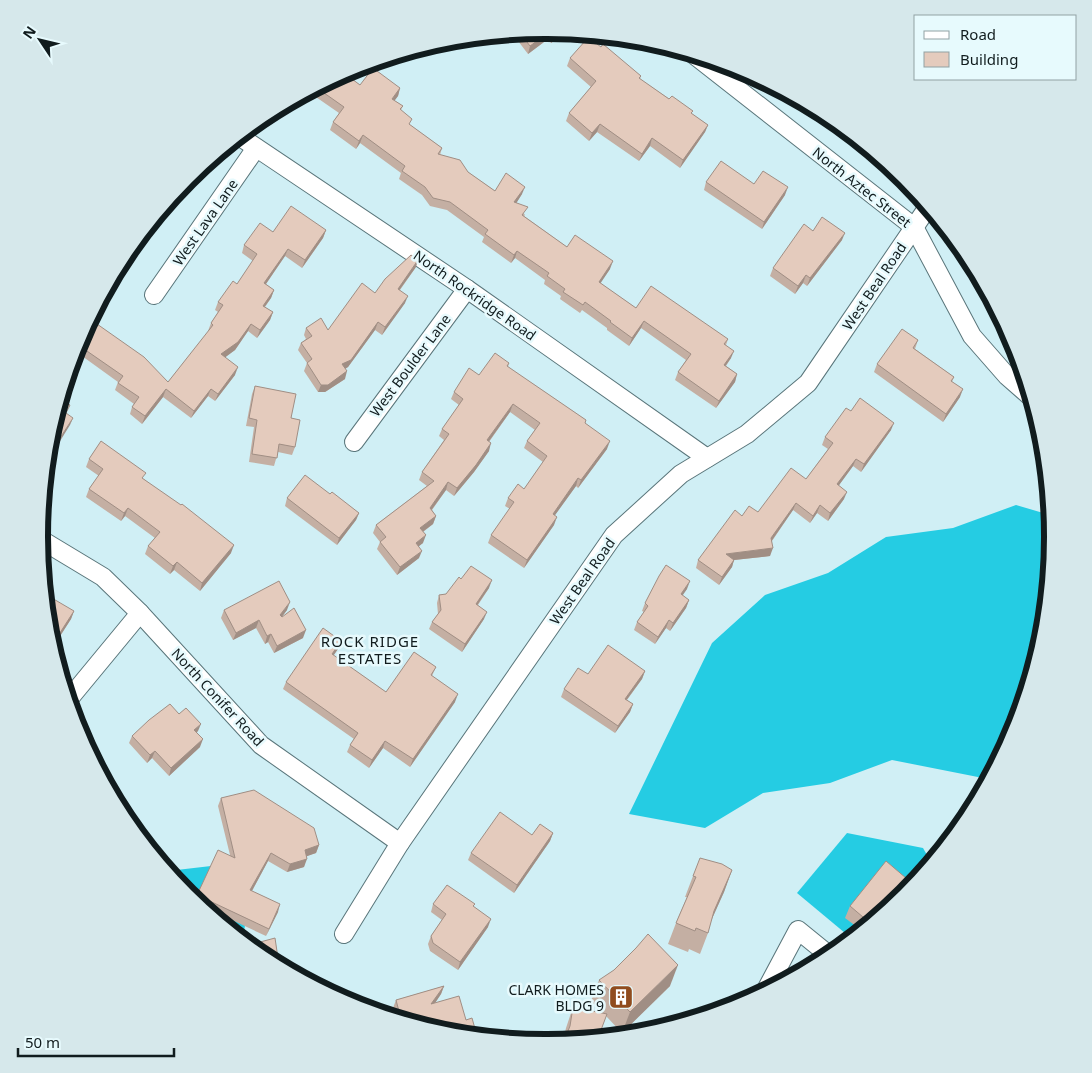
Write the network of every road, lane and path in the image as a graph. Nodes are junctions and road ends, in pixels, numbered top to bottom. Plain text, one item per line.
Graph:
1 (708, 66) edge
2 (245, 140) edge
3 (256, 148) junction
4 (924, 213) edge
5 (914, 227) junction
6 (467, 288) junction
7 (154, 295) dead end
8 (1021, 389) edge
9 (354, 442) dead end
10 (707, 458) junction
11 (48, 544) edge
12 (140, 613) junction
13 (74, 692) edge
14 (400, 843) junction
15 (344, 934) dead end
16 (823, 950) edge
17 (771, 980) edge

1 - 5 street, North Aztec Street
2 - 3 street, North Rockridge Road
3 - 6 street, North Rockridge Road
3 - 7 street, West Lava Lane
4 - 5 street, West Beal Road
5 - 8 street, North Aztec Street
5 - 10 street, West Beal Road
6 - 9 street, West Boulder Lane
6 - 10 street, North Rockridge Road
10 - 14 street, West Beal Road
11 - 12 street, North Conifer Road
12 - 13 street
12 - 14 street, North Conifer Road
14 - 15 street, West Beal Road
16 - 17 street

